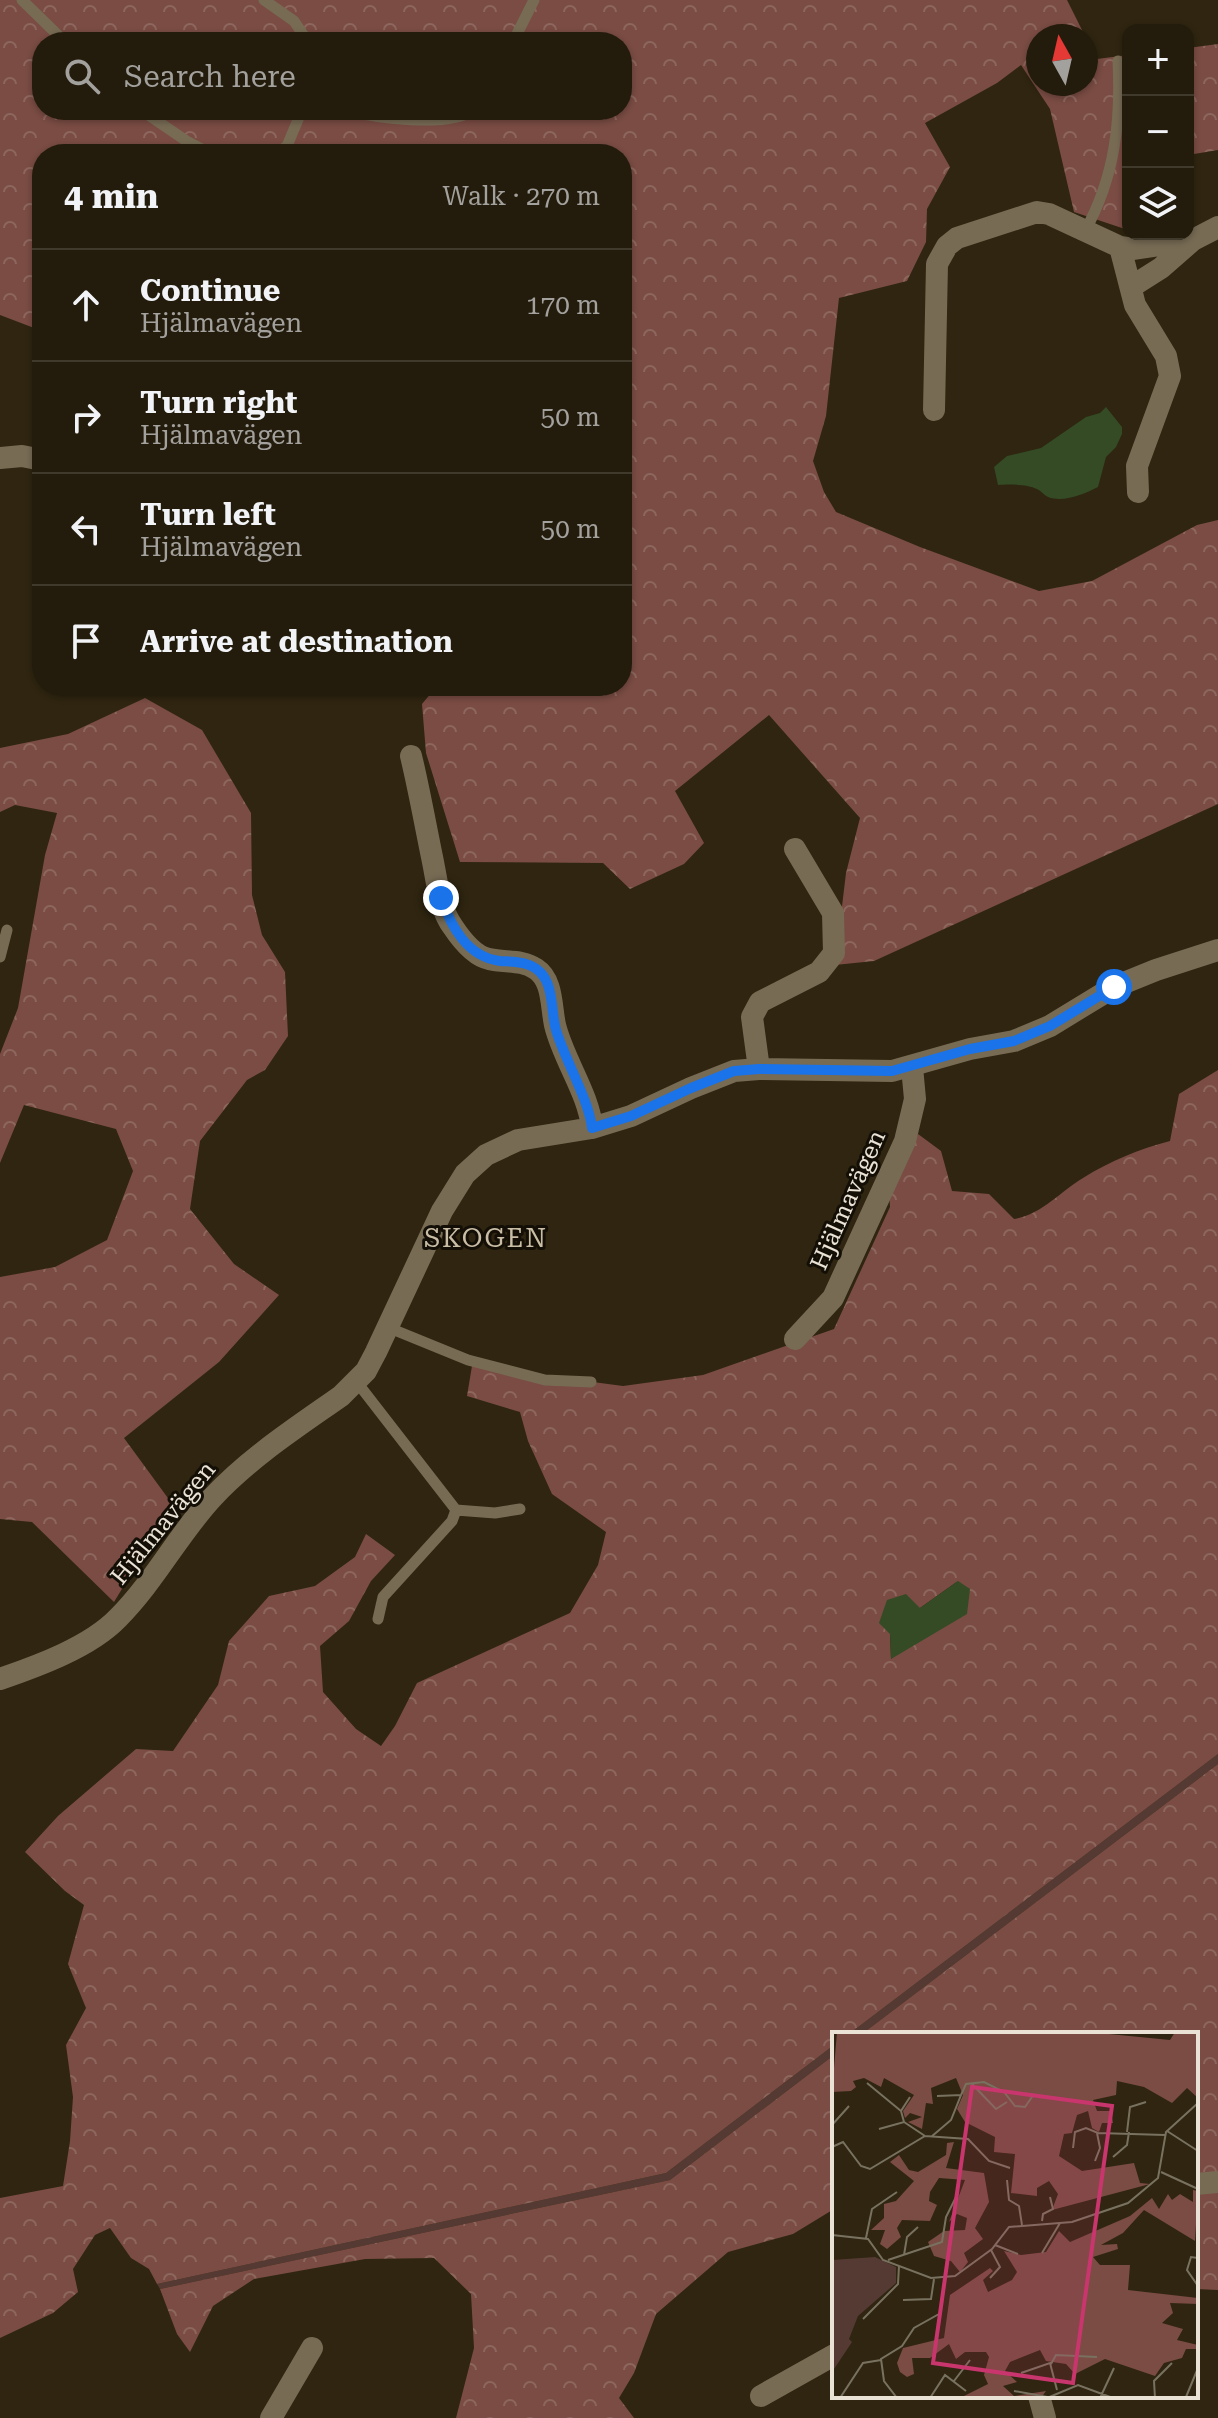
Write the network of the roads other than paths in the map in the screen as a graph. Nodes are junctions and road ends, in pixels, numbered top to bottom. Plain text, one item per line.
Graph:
1 (22, 0) edge
2 (264, 0) edge
3 (534, 0) edge
4 (55, 32) edge
5 (301, 32) edge
6 (518, 32) edge
7 (1118, 61) dead end
8 (156, 120) edge
9 (298, 120) edge
10 (192, 144) edge
11 (288, 144) edge
12 (1218, 227) edge
13 (1085, 231) junction
14 (1194, 239) edge
15 (1193, 240) joint
16 (1120, 247) junction
17 (1131, 287) junction
18 (934, 410) dead end
19 (0, 458) edge
20 (32, 458) edge
21 (1138, 492) dead end
22 (411, 756) dead end
23 (795, 849) dead end
24 (7, 930) dead end
25 (1218, 950) edge
26 (0, 957) edge
27 (912, 1067) junction
28 (759, 1069) junction
29 (592, 1128) junction
30 (387, 1327) junction
31 (795, 1339) dead end
32 (356, 1381) junction
33 (591, 1382) dead end
34 (520, 1509) dead end
35 (456, 1510) junction
36 (378, 1619) dead end
37 (0, 1679) edge
38 (1218, 2182) edge
39 (1198, 2184) edge
40 (312, 2348) dead end
41 (832, 2356) edge
42 (761, 2396) dead end
43 (1040, 2398) edge
44 (271, 2418) edge
45 (1045, 2418) edge

1 - 4 lane
2 - 5 lane
3 - 6 lane
7 - 13 lane
8 - 10 lane
9 - 11 lane
12 - 14 street
13 - 16 street
13 - 18 street
15 - 16 street
15 - 17 street
16 - 17 street
17 - 21 street
19 - 20 street
22 - 29 street
23 - 28 street
24 - 26 lane
25 - 27 street, Hjälmavägen
27 - 28 street, Hjälmavägen
27 - 31 street, Hjälmavägen
28 - 29 street, Hjälmavägen
29 - 30 street, Hjälmavägen
30 - 32 street, Hjälmavägen
30 - 33 lane
32 - 35 lane
32 - 37 street, Hjälmavägen
34 - 35 lane
35 - 36 lane
38 - 39 street
40 - 44 street
41 - 42 street
43 - 45 street

